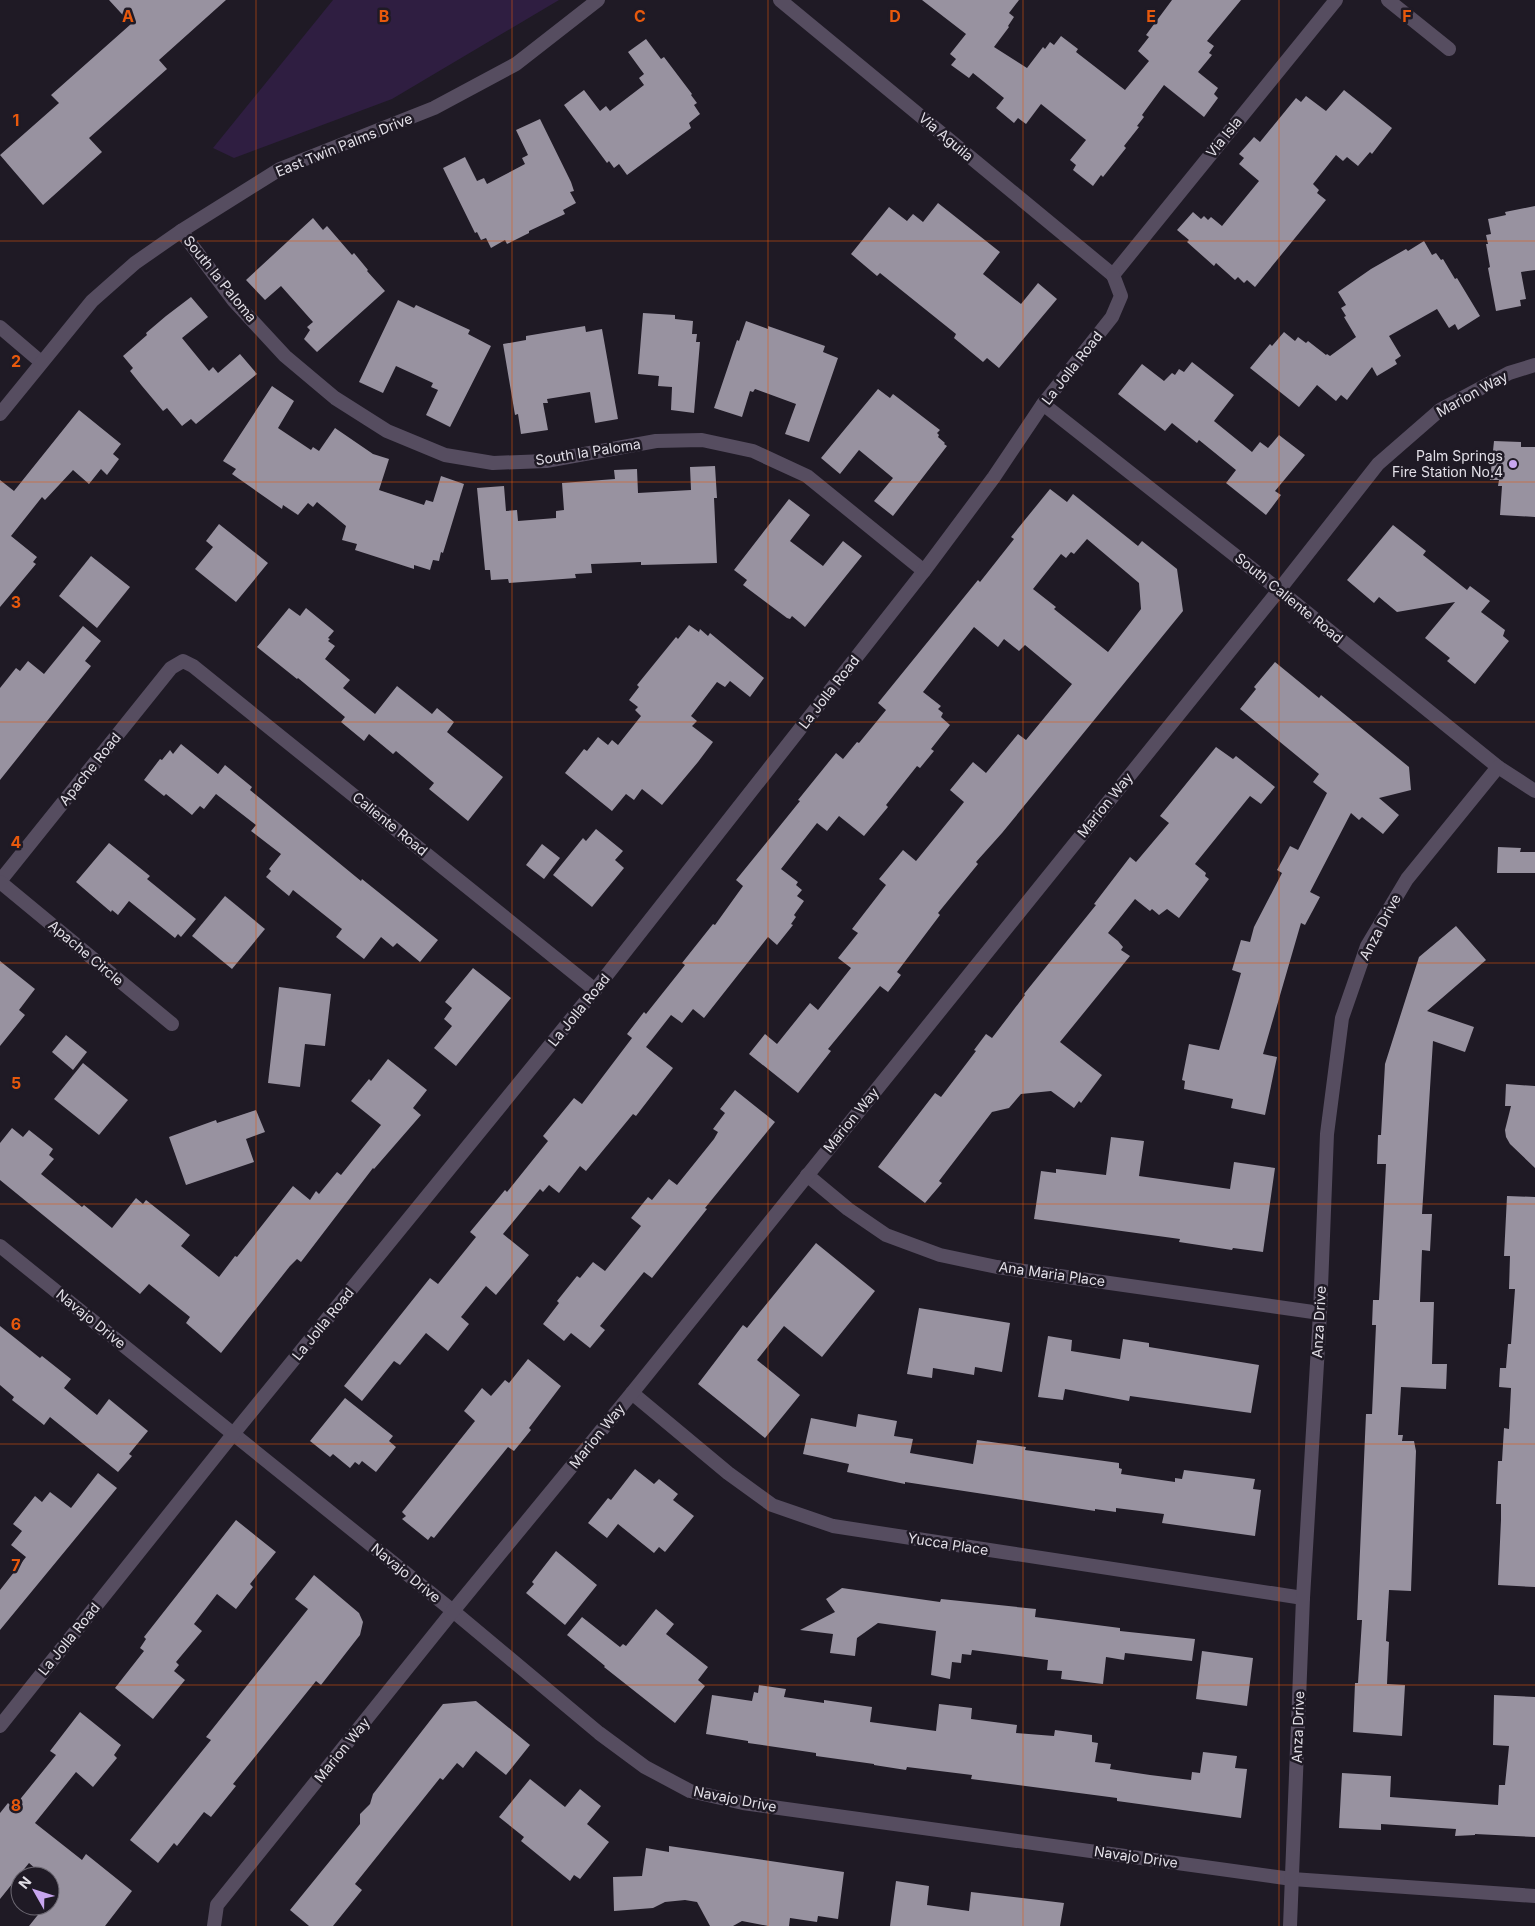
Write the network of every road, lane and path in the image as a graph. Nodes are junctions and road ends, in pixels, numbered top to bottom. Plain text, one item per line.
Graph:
1 (598, 0) edge
2 (780, 0) edge
3 (1336, 0) edge
4 (1388, 0) edge
5 (1449, 50) dead end
6 (181, 231) junction
7 (1113, 274) junction
8 (0, 327) edge
9 (41, 362) junction
10 (1535, 365) edge
11 (1043, 404) junction
12 (0, 414) edge
13 (924, 570) junction
14 (1279, 590) junction
15 (183, 661) joint
16 (1498, 767) junction
17 (1535, 792) edge
18 (0, 881) edge
19 (595, 990) junction
20 (172, 1024) dead end
21 (807, 1175) junction
22 (0, 1246) edge
23 (1320, 1313) junction
24 (632, 1394) junction
25 (234, 1434) junction
26 (1303, 1598) junction
27 (453, 1611) junction
28 (0, 1726) edge
29 (1292, 1879) junction
30 (1535, 1896) edge
31 (214, 1926) edge
32 (1290, 1926) edge

1 - 6 street, East Twin Palms Drive
2 - 7 street, Via Aguila
3 - 7 street, Via Isla
4 - 5 street
6 - 9 street, East Twin Palms Drive
6 - 13 street, South la Paloma
7 - 11 street, La Jolla Road
8 - 9 street
9 - 12 street, East Twin Palms Drive
10 - 14 street, Marion Way
11 - 13 street, La Jolla Road
11 - 14 street, South Caliente Road
13 - 19 street, La Jolla Road
14 - 16 street, South Caliente Road
14 - 21 street, Marion Way
15 - 18 street, Apache Road
15 - 19 street, Caliente Road
16 - 17 street, South Caliente Road
16 - 23 street, Anza Drive
18 - 20 street, Apache Circle
19 - 25 street, La Jolla Road
21 - 23 street, Ana Maria Place
21 - 24 street, Marion Way
22 - 25 street, Navajo Drive
23 - 26 street, Anza Drive
24 - 26 street, Yucca Place
24 - 27 street, Marion Way
25 - 27 street, Navajo Drive
25 - 28 street, La Jolla Road
26 - 29 street, Anza Drive
27 - 29 street, Navajo Drive
27 - 31 street, Marion Way
29 - 30 street, Navajo Drive
29 - 32 street, Anza Drive

